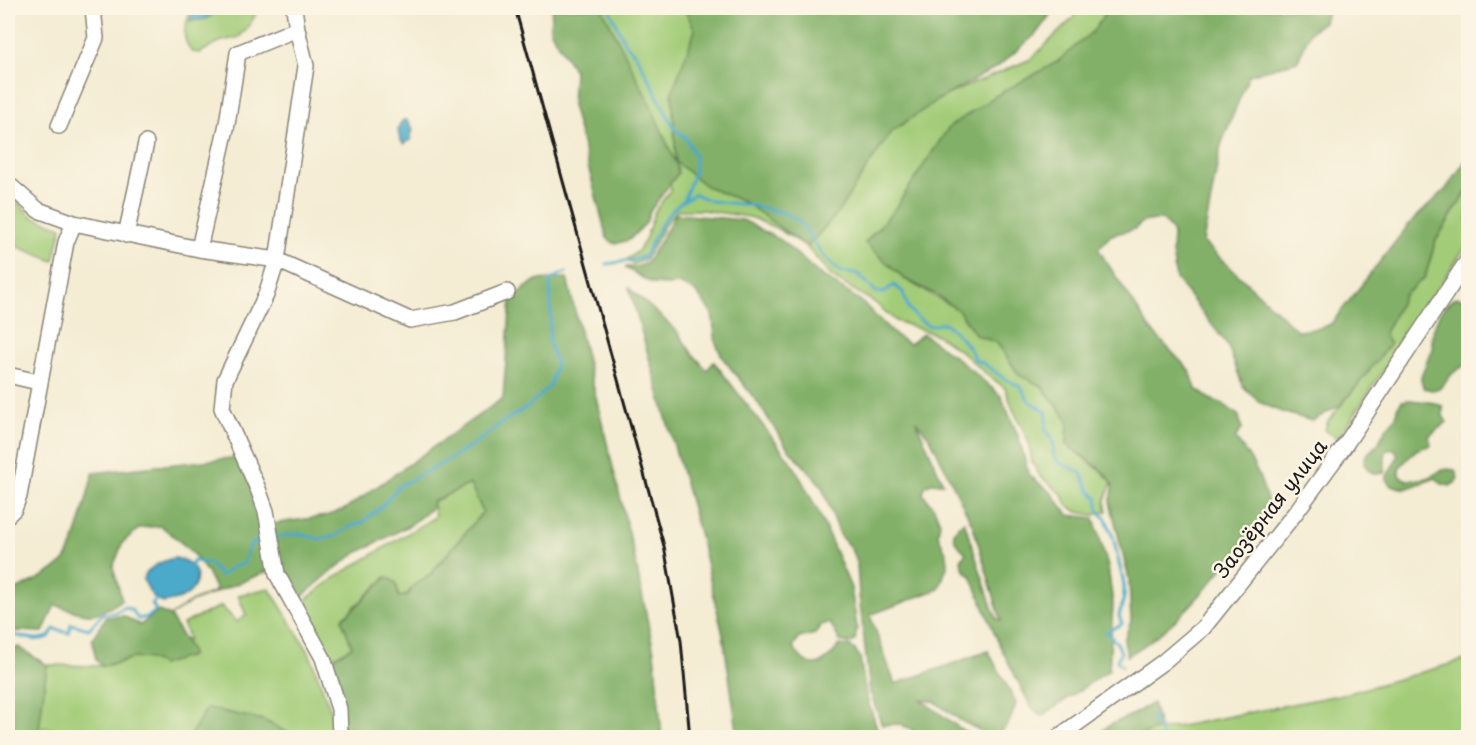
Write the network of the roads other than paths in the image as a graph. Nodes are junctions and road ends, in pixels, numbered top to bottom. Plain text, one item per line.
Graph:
1 (93, 8) edge
2 (294, 8) edge
3 (297, 29) junction
4 (59, 126) dead end
5 (146, 143) dead end
6 (8, 184) edge
7 (74, 223) junction
8 (126, 235) junction
9 (199, 249) junction
10 (277, 260) junction
11 (1468, 260) edge
12 (507, 292) dead end
13 (8, 375) edge
14 (38, 382) junction
15 (8, 515) edge
16 (340, 738) edge
17 (1057, 738) edge

1 - 4 street
2 - 3 street
3 - 9 street
3 - 10 street
5 - 8 street
6 - 7 street
7 - 8 street
7 - 14 street
8 - 9 street
9 - 10 street
10 - 12 street
10 - 16 street
11 - 17 street, Заозёрная улица
13 - 14 street
14 - 15 street

